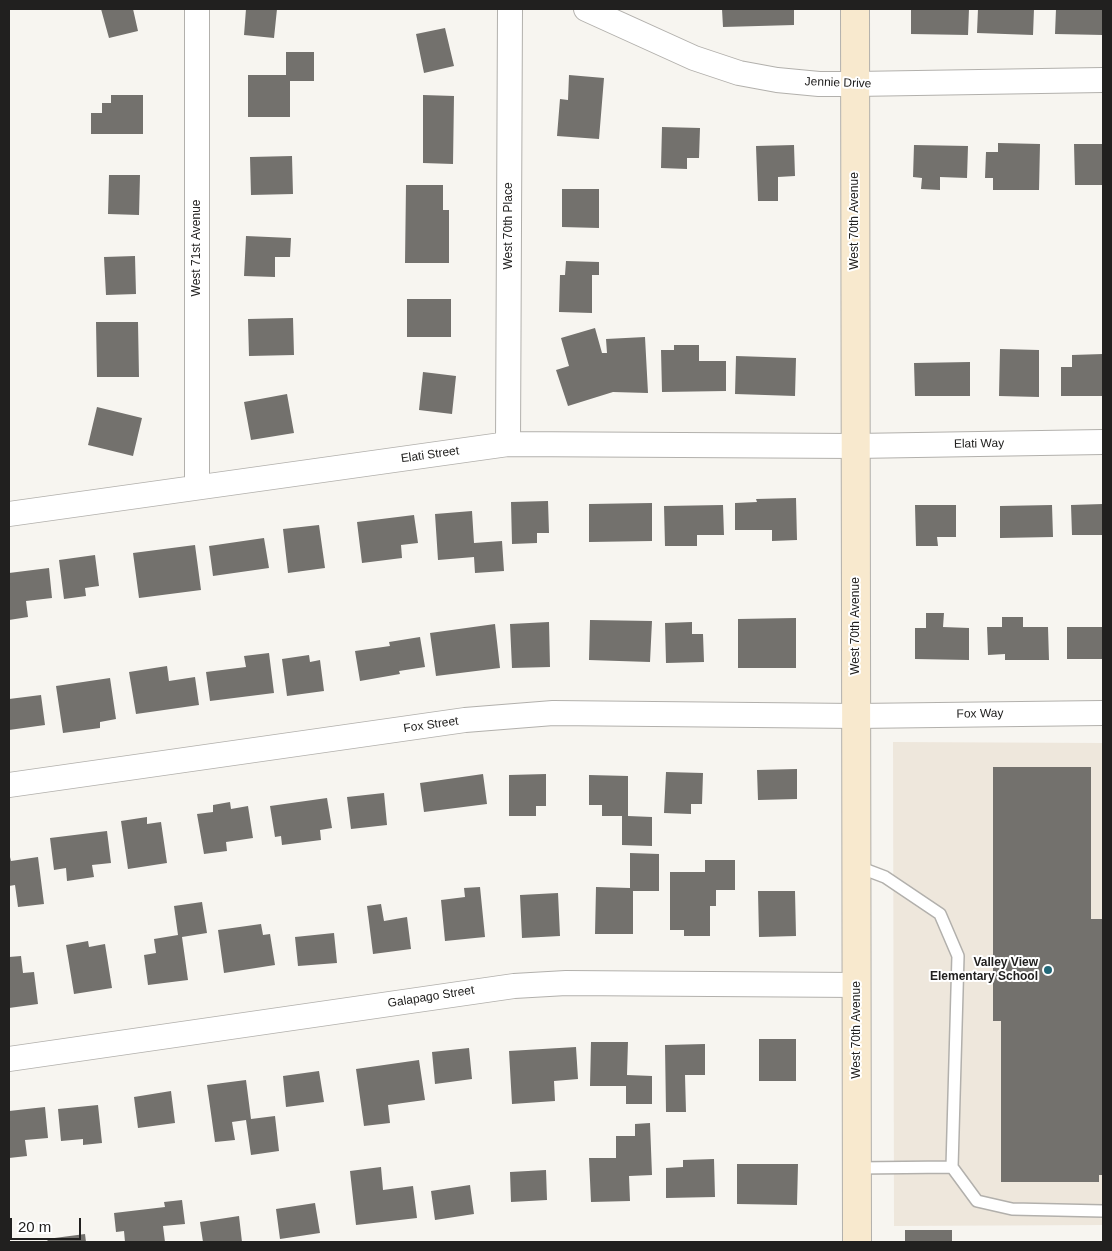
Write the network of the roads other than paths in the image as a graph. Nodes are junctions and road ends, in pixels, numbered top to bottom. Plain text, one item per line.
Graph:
1 (197, 9) edge
2 (510, 9) edge
3 (586, 9) edge
4 (855, 9) edge
5 (1103, 80) edge
6 (855, 84) junction
7 (1103, 442) edge
8 (508, 444) junction
9 (855, 446) junction
10 (197, 487) junction
11 (9, 514) edge
12 (1103, 713) edge
13 (856, 716) junction
14 (9, 785) edge
15 (856, 866) junction
16 (857, 985) junction
17 (9, 1059) edge
18 (857, 1168) junction
19 (952, 1168) junction
20 (1103, 1211) edge
21 (857, 1242) edge

1 - 10 street, West 71st Avenue
2 - 8 street, West 70th Place
3 - 6 street, Jennie Drive
4 - 6 main road, West 70th Avenue
5 - 6 street, Jennie Drive
6 - 9 main road, West 70th Avenue
7 - 9 street, Elati Way
8 - 9 street, Elati Street
8 - 10 street, Elati Street
9 - 13 main road, West 70th Avenue
10 - 11 street, Elati Street
12 - 13 street, Fox Way
13 - 14 street, Fox Street
13 - 15 main road, West 70th Avenue
15 - 16 main road, West 70th Avenue
15 - 19 lane
16 - 17 street, Galapago Street
16 - 18 main road, West 70th Avenue
18 - 19 lane
18 - 21 main road, West 70th Avenue
19 - 20 lane

